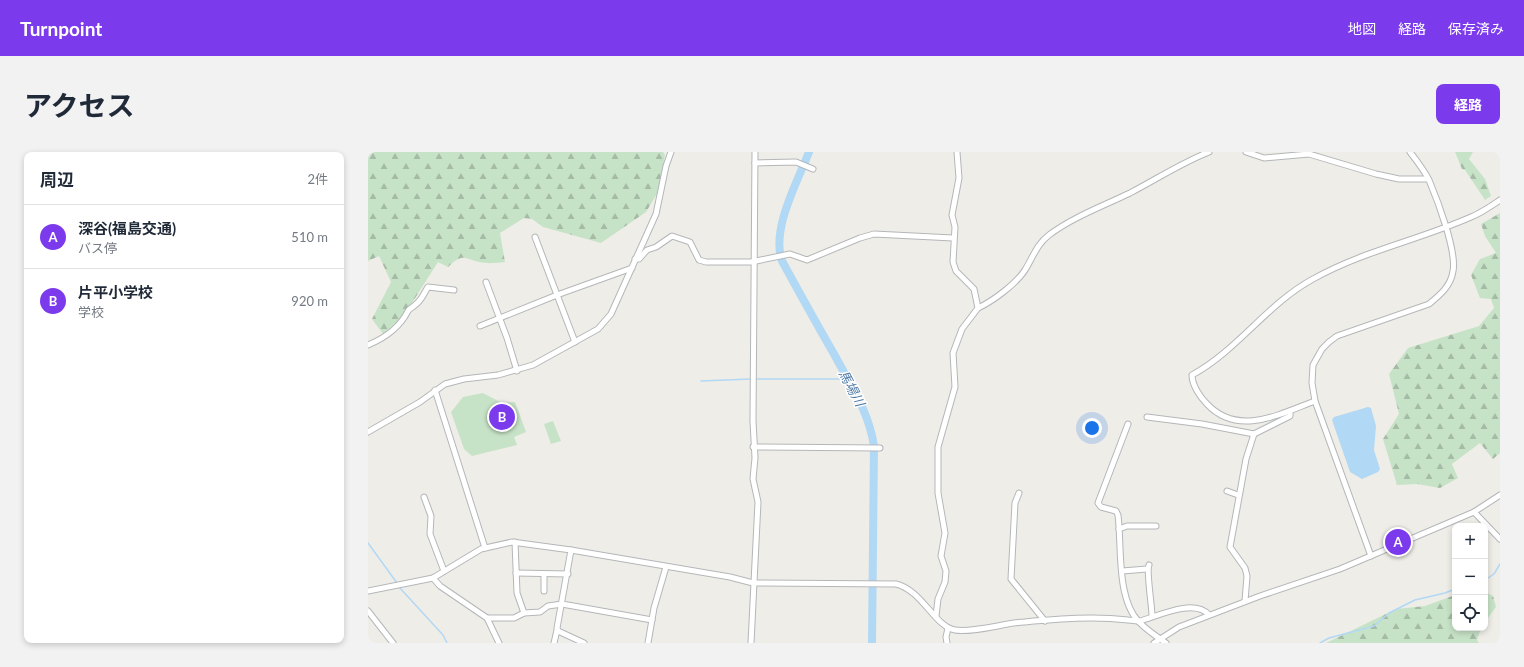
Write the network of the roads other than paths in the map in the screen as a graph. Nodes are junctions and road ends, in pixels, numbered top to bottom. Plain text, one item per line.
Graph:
1 (671, 152) edge
2 (755, 152) edge
3 (957, 152) edge
4 (1209, 152) edge
5 (1246, 152) edge
6 (1410, 152) edge
7 (755, 163) junction
8 (813, 169) dead end
9 (1428, 179) junction
10 (1500, 200) edge
11 (1446, 228) junction
12 (535, 237) dead end
13 (953, 238) junction
14 (635, 259) junction
15 (754, 260) junction
16 (632, 268) junction
17 (486, 282) dead end
18 (454, 290) dead end
19 (557, 295) junction
20 (978, 308) junction
21 (500, 318) junction
22 (480, 326) dead end
23 (575, 342) junction
24 (368, 345) edge
25 (517, 371) junction
26 (435, 390) junction
27 (1315, 401) junction
28 (1290, 411) junction
29 (1147, 417) dead end
30 (1128, 424) dead end
31 (368, 432) edge
32 (1254, 434) junction
33 (753, 447) junction
34 (880, 448) dead end
35 (1227, 491) dead end
36 (1019, 493) dead end
37 (1238, 495) junction
38 (1500, 495) edge
39 (424, 497) dead end
40 (1474, 512) junction
41 (1156, 526) dead end
42 (1119, 529) junction
43 (1500, 539) edge
44 (515, 542) junction
45 (485, 548) junction
46 (571, 550) junction
47 (1371, 556) junction
48 (666, 567) junction
49 (444, 571) junction
50 (1122, 571) junction
51 (516, 574) junction
52 (544, 574) junction
53 (568, 574) junction
54 (433, 578) junction
55 (753, 583) junction
56 (368, 591) edge
57 (544, 591) dead end
58 (1245, 601) junction
59 (562, 604) junction
60 (368, 611) edge
61 (524, 613) junction
62 (1209, 615) junction
63 (936, 616) junction
64 (1152, 616) junction
65 (487, 618) junction
66 (652, 620) junction
67 (1046, 621) junction
68 (1138, 621) junction
69 (948, 628) junction
70 (557, 630) junction
71 (1160, 638) junction
72 (393, 643) edge
73 (499, 643) edge
74 (554, 643) edge
75 (584, 643) edge
76 (648, 643) edge
77 (751, 643) edge
78 (947, 643) edge
79 (1154, 643) edge
80 (1166, 643) edge

1 - 14 street
2 - 7 street
3 - 13 street
4 - 20 street
5 - 9 street
6 - 9 street
7 - 8 street
7 - 15 street
9 - 11 street
10 - 11 street
11 - 27 street
11 - 28 street
12 - 19 street
13 - 15 street
13 - 20 street
14 - 15 street
14 - 16 street
15 - 33 street
16 - 19 street
16 - 23 street
17 - 21 street
18 - 24 street
19 - 21 street
19 - 23 street
20 - 63 street
21 - 22 street
21 - 25 street
23 - 25 street
25 - 26 street
26 - 31 street
26 - 45 street
27 - 28 street
27 - 47 street
28 - 32 street
29 - 32 street
30 - 42 street
32 - 37 street
33 - 34 street
33 - 55 street
35 - 37 street
36 - 67 street
37 - 58 street
38 - 40 street
39 - 49 street
40 - 43 street
40 - 47 street
41 - 42 street
42 - 50 street
44 - 45 street
44 - 46 street
44 - 51 street
45 - 49 street
46 - 48 street
46 - 53 street
47 - 58 street
48 - 55 street
48 - 66 street
49 - 54 street
50 - 64 street
50 - 68 street
51 - 52 street
51 - 61 street
52 - 53 street
52 - 57 street
53 - 59 street
54 - 56 street
54 - 65 street
55 - 63 street
55 - 77 street
58 - 62 street
59 - 61 street
59 - 66 street
59 - 70 street
60 - 72 street
61 - 65 street
62 - 64 street
62 - 71 street
63 - 69 street
64 - 68 street
65 - 73 street
66 - 76 street
67 - 68 street
67 - 69 street
68 - 71 street
69 - 78 street
70 - 74 street
70 - 75 street
71 - 79 street
71 - 80 street

